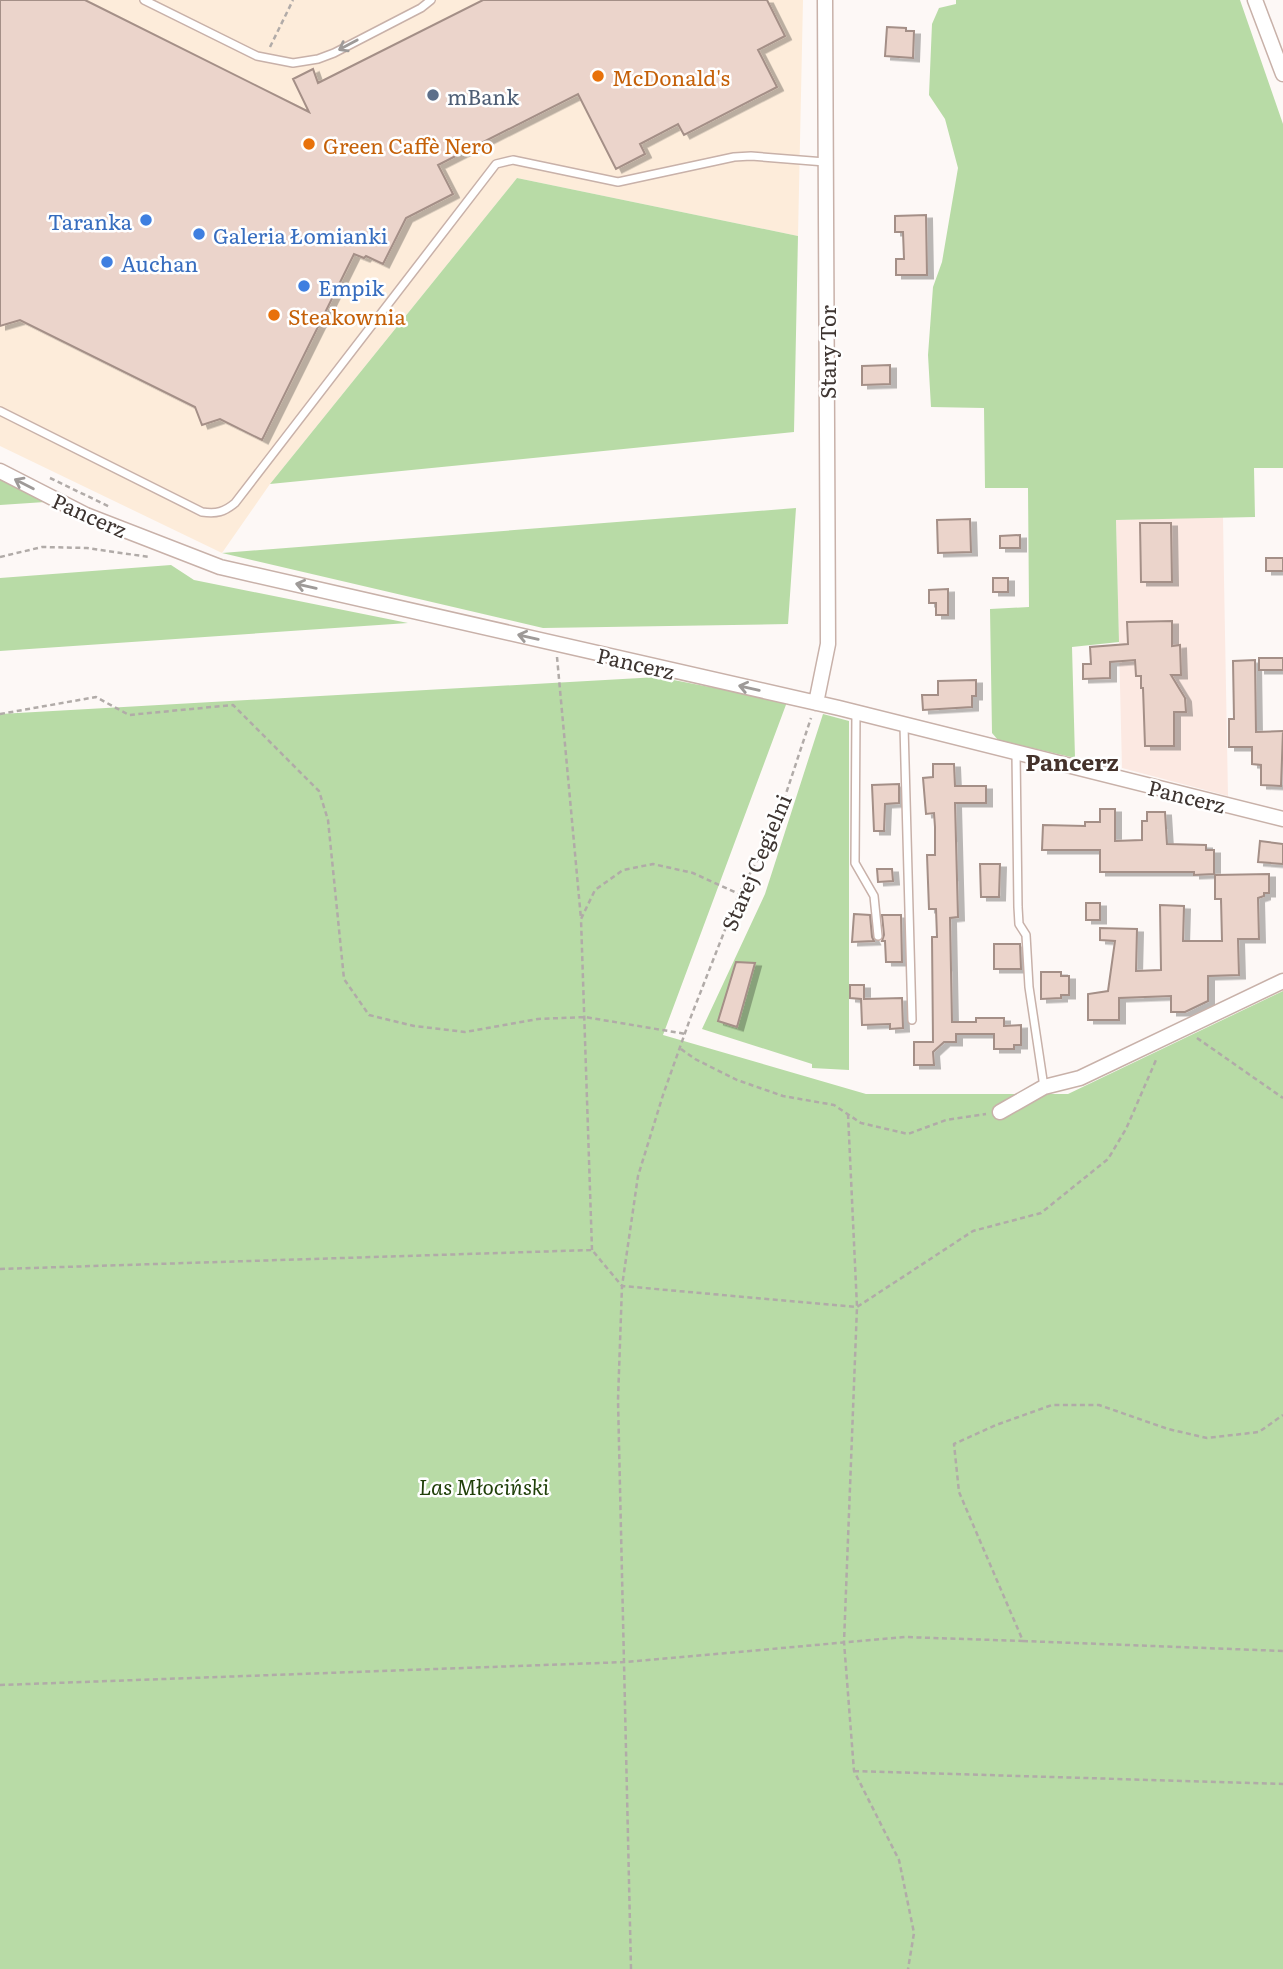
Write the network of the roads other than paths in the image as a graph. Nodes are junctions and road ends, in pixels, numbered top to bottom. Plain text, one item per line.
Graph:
1 (144, 0) edge
2 (430, 0) edge
3 (825, 0) edge
4 (1255, 0) edge
5 (1283, 74) edge
6 (826, 162) junction
7 (0, 411) edge
8 (0, 471) edge
9 (816, 703) junction
10 (856, 713) junction
11 (904, 726) junction
12 (1016, 753) junction
13 (1283, 819) edge
14 (878, 936) dead end
15 (1283, 981) edge
16 (912, 1020) dead end
17 (1044, 1087) junction
18 (1000, 1112) road end

2 -> 1 lane
3 - 6 street, Stary Tor
4 - 5 street
6 - 7 lane
6 - 9 street, Stary Tor
9 -> 8 street, Pancerz
9 - 10 street, Pancerz
10 - 11 street, Pancerz
10 - 14 lane
11 - 12 street, Pancerz
11 - 16 lane
12 - 13 street, Pancerz
12 - 17 lane
15 - 17 street
17 - 18 street

